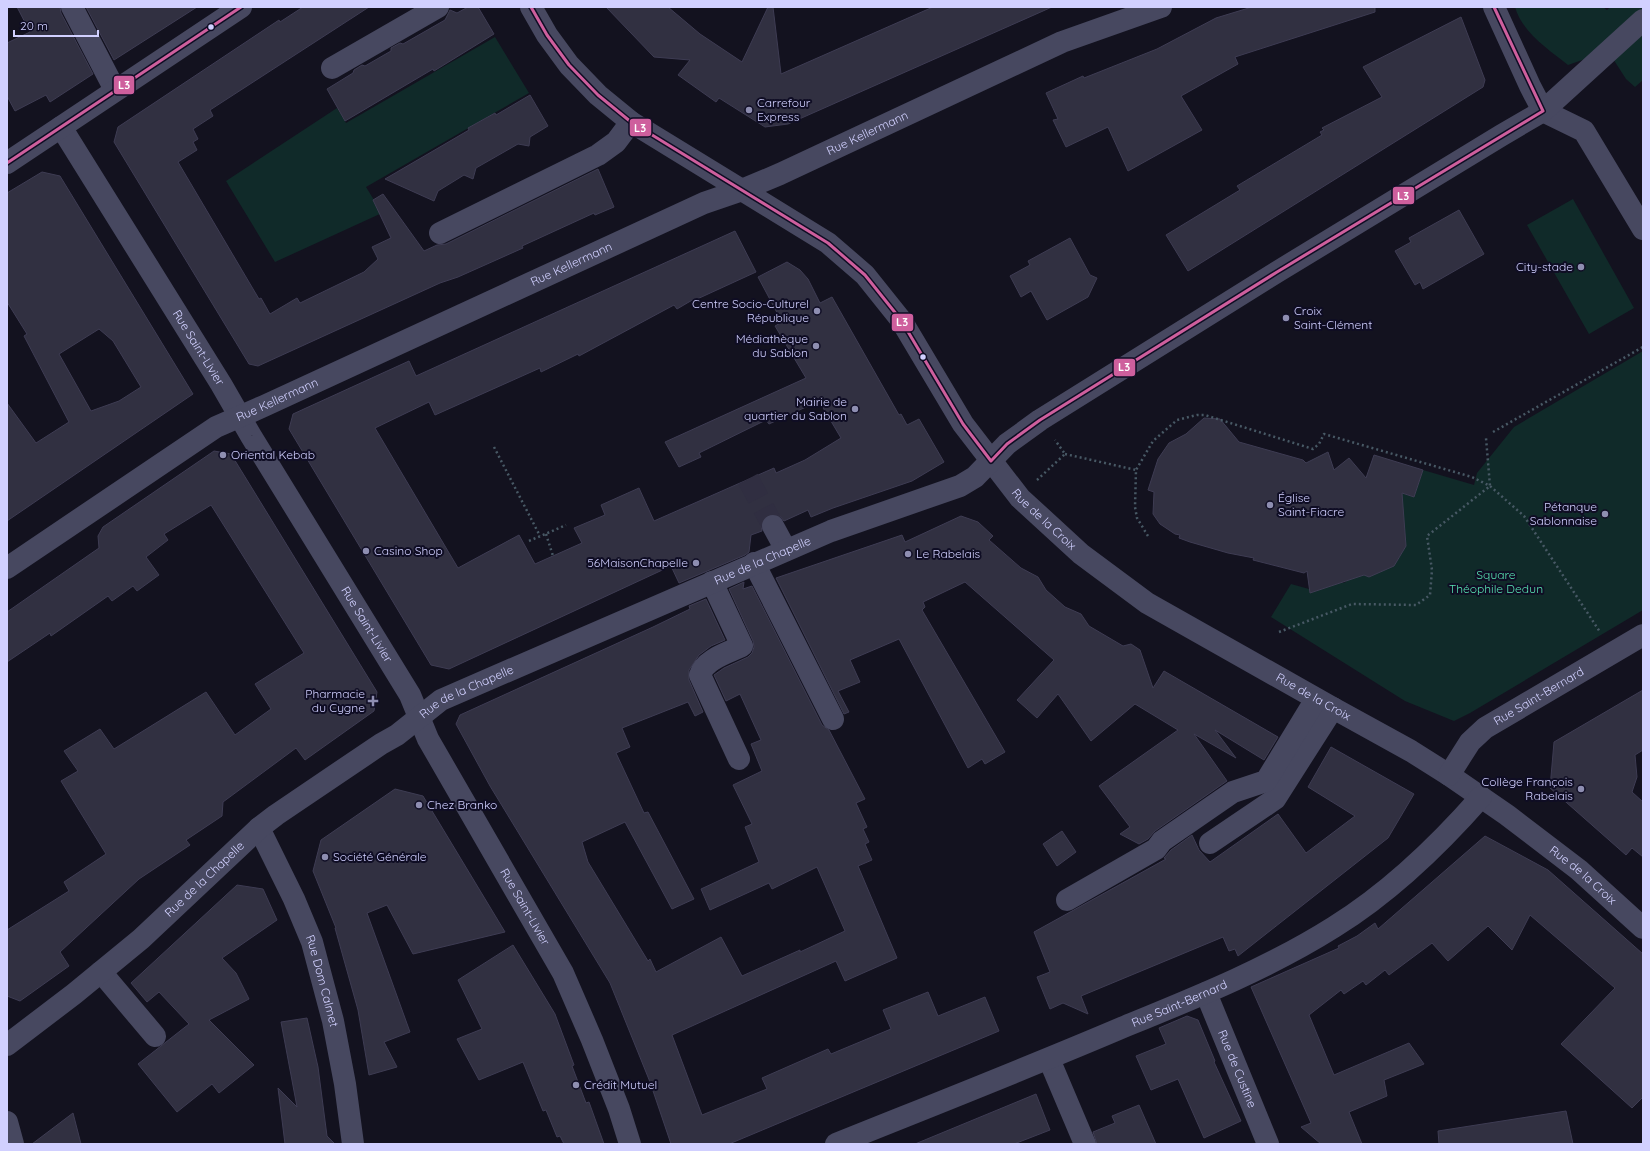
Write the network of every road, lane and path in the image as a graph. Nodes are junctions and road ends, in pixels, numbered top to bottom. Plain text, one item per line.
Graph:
1 (72, 7) edge
2 (241, 7) edge
3 (438, 7) edge
4 (531, 7) edge
5 (1161, 7) edge
6 (1494, 7) edge
7 (1643, 20) edge
8 (332, 68) dead end
9 (115, 90) junction
10 (1544, 111) junction
11 (631, 122) junction
12 (61, 127) junction
13 (7, 163) edge
14 (742, 190) junction
15 (1643, 229) edge
16 (440, 232) dead end
17 (1643, 348) edge
18 (240, 416) junction
19 (1493, 432) dead end
20 (1053, 438) dead end
21 (1486, 438) dead end
22 (494, 447) dead end
23 (1065, 454) junction
24 (991, 460) junction
25 (1136, 470) junction
26 (1042, 475) dead end
27 (1490, 486) junction
28 (566, 526) dead end
29 (773, 526) tunnel mouth
30 (546, 534) junction
31 (540, 536) junction
32 (1148, 536) dead end
33 (529, 541) dead end
34 (786, 550) junction
35 (553, 556) dead end
36 (754, 563) junction
37 (7, 568) edge
38 (712, 582) junction
39 (1279, 632) dead end
40 (1643, 635) edge
41 (1613, 652) junction
42 (1325, 704) junction
43 (420, 718) junction
44 (833, 719) dead end
45 (739, 759) dead end
46 (1449, 775) junction
47 (1481, 797) junction
48 (259, 828) junction
49 (1210, 843) dead end
50 (1067, 900) dead end
51 (1643, 928) edge
52 (101, 972) junction
53 (1206, 993) junction
54 (155, 1036) dead end
55 (7, 1045) edge
56 (1049, 1059) junction
57 (7, 1122) edge
58 (13, 1144) edge
59 (353, 1144) edge
60 (630, 1144) edge
61 (836, 1144) edge
62 (1085, 1144) edge
63 (1268, 1144) edge

1 - 9 street
2 - 9 street
3 - 8 street
4 - 11 street, Rue de la Croix
5 - 14 street, Rue Kellermann
6 - 10 street
7 - 10 street, Rue de la Chapelle
9 - 12 street
10 - 15 street
10 - 24 street, Rue de la Chapelle
11 - 14 street, Rue de la Croix
11 - 16 street
12 - 13 street
12 - 18 street, Rue Saint-Livier
14 - 18 street, Rue Kellermann
14 - 24 street, Rue de la Croix
17 - 19 path
18 - 37 street, Rue Kellermann
18 - 43 street, Rue Saint-Livier
20 - 23 path
21 - 27 path
22 - 31 path
23 - 25 path
23 - 26 path
24 - 34 street, Rue de la Chapelle
24 - 42 street, Rue de la Croix
25 - 27 path
25 - 32 path
27 - 39 path
27 - 41 path
28 - 30 path
29 - 34 street
30 - 31 path
30 - 35 path
31 - 33 path
34 - 36 street, Rue de la Chapelle
36 - 38 street, Rue de la Chapelle
36 - 44 street
38 - 43 street, Rue de la Chapelle
38 - 45 street
40 - 41 street, Rue Saint-Bernard
41 - 46 street, Rue Saint-Bernard
42 - 46 street, Rue de la Croix
42 - 49 street
42 - 50 street
43 - 48 street, Rue de la Chapelle
43 - 60 street, Rue Saint-Livier
46 - 47 street, Rue de la Croix
47 - 51 street, Rue de la Croix
47 - 53 street, Rue Saint-Bernard
48 - 52 street, Rue de la Chapelle
48 - 59 street, Rue Dom Calmet
52 - 54 street
52 - 55 street, Rue de la Chapelle
53 - 56 street, Rue Saint-Bernard
53 - 63 street, Rue de Custine
56 - 61 street, Rue Saint-Bernard
56 - 62 street
57 - 58 street

